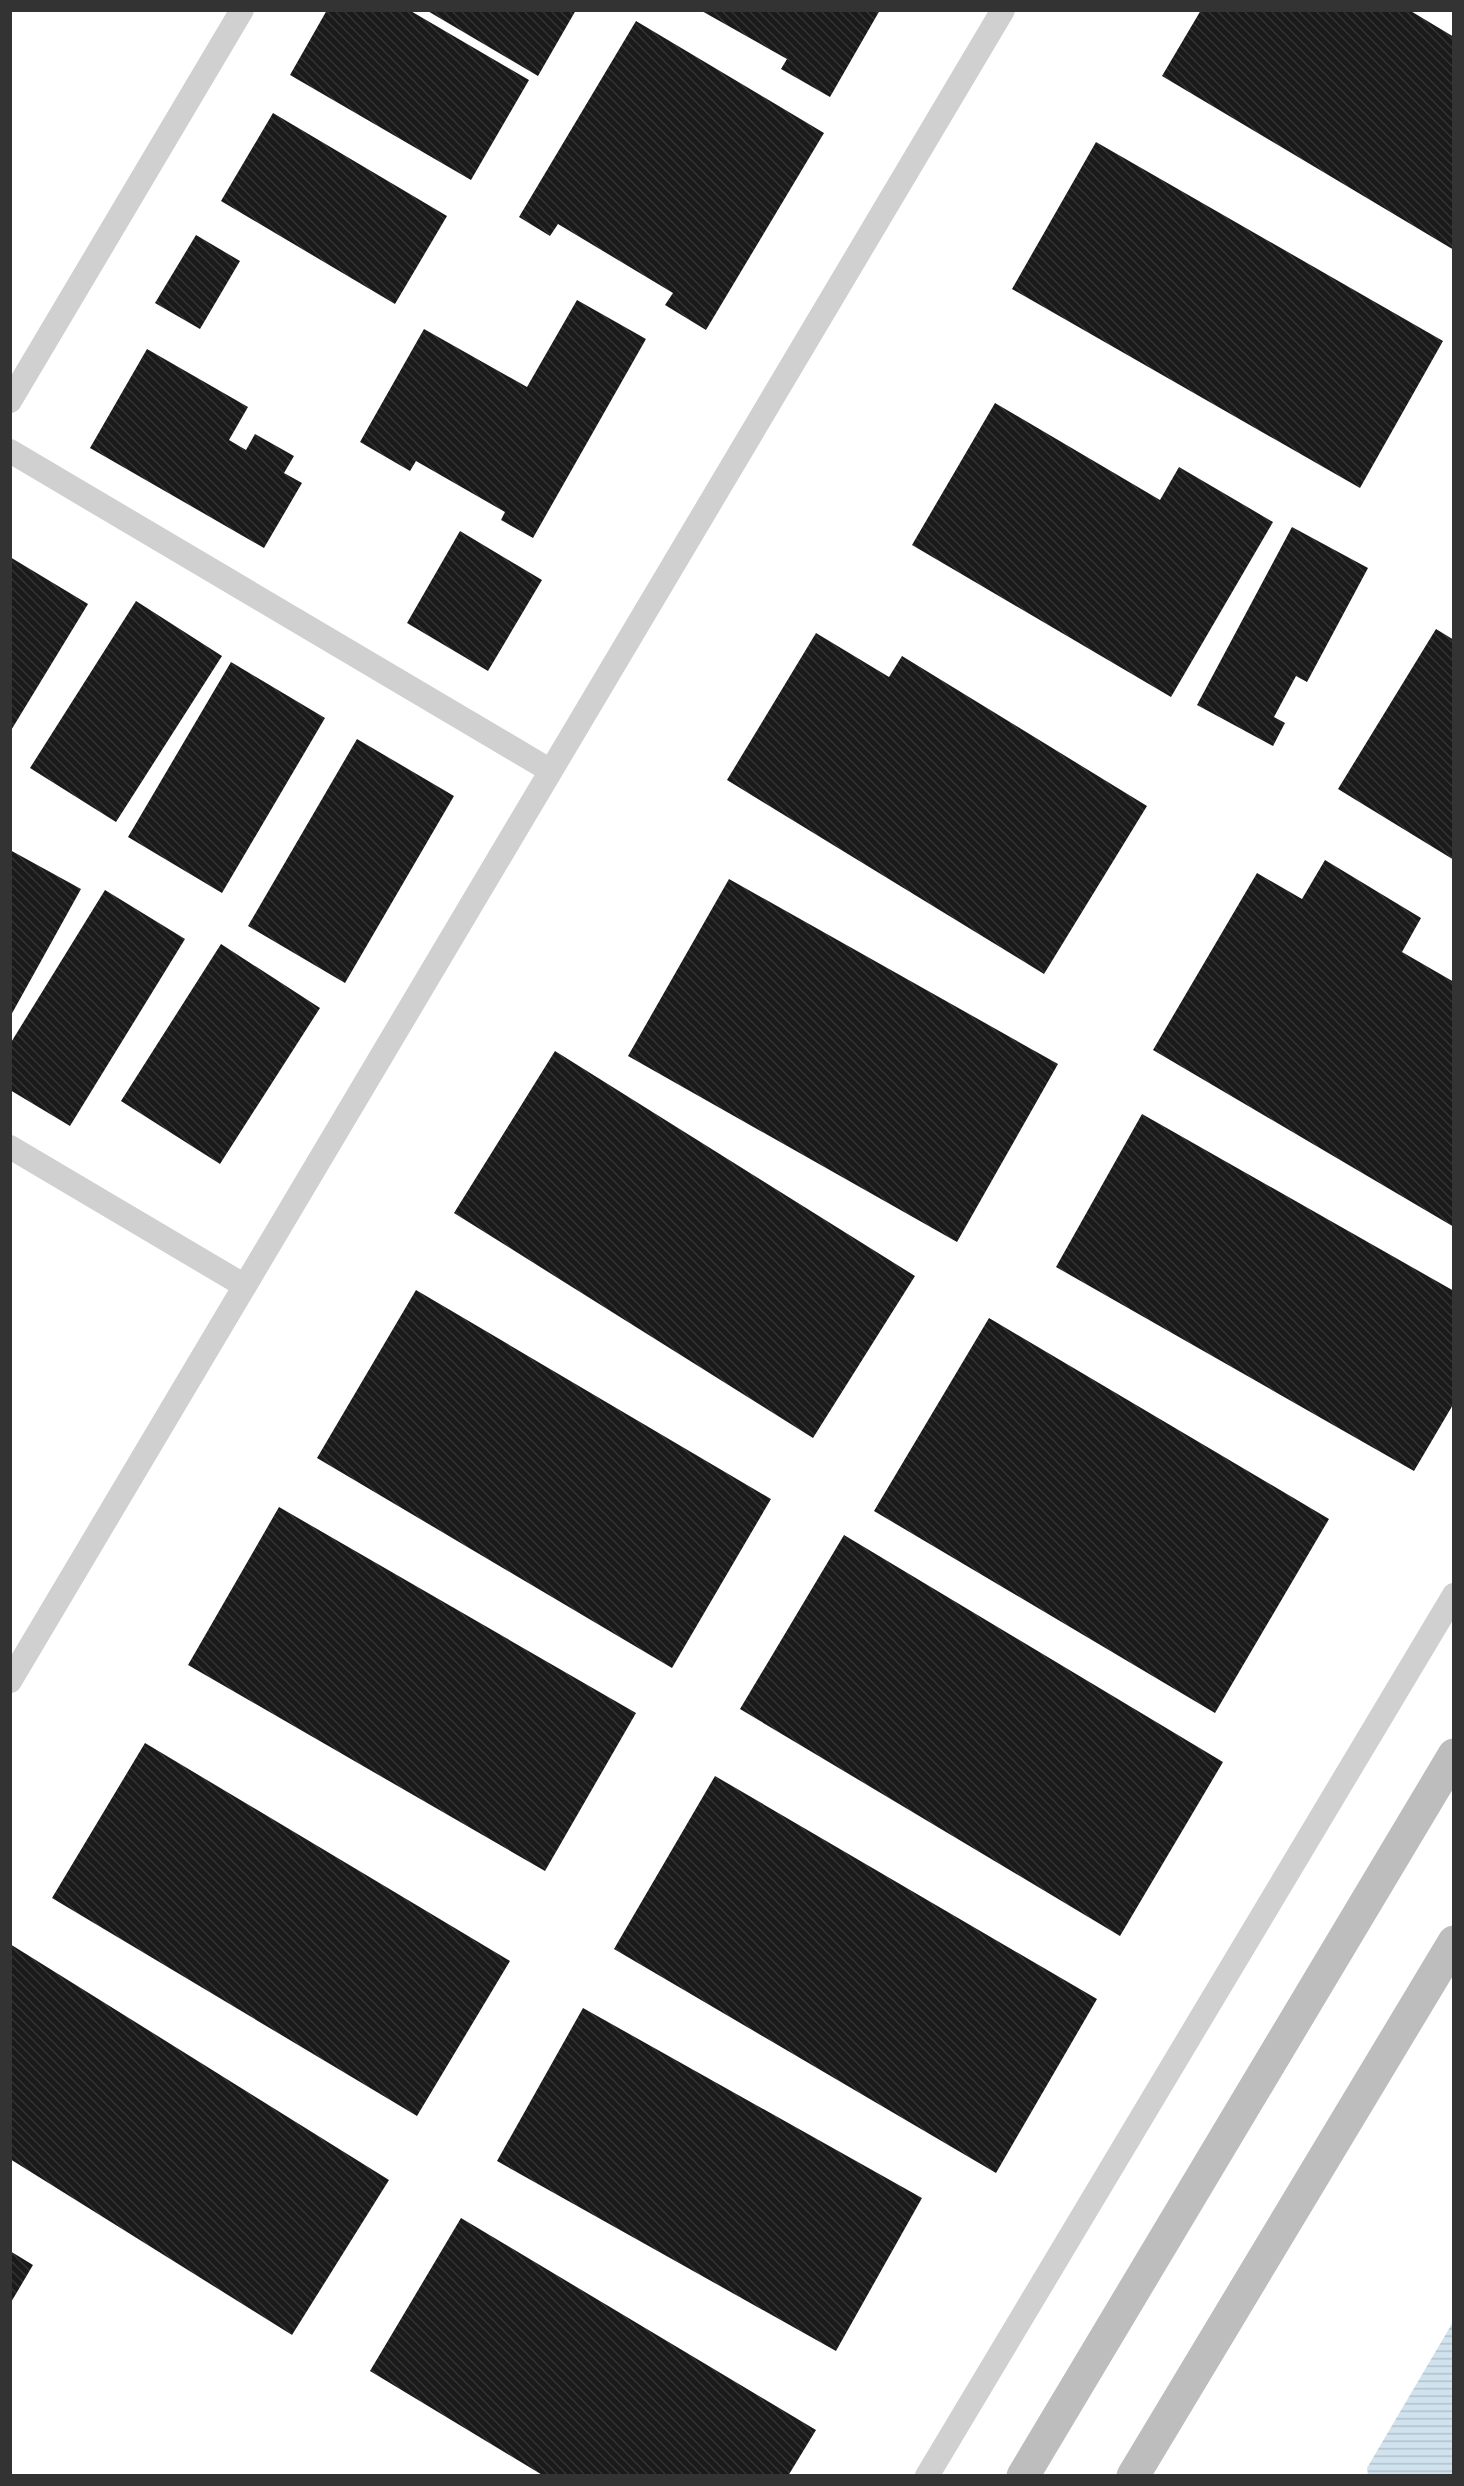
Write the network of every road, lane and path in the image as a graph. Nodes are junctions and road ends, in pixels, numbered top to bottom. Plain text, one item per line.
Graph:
1 (242, 10) edge
2 (1003, 10) edge
3 (10, 401) edge
4 (10, 451) edge
5 (551, 771) junction
6 (10, 1147) edge
7 (244, 1286) junction
8 (1454, 1595) edge
9 (10, 1681) edge
10 (1454, 1755) edge
11 (1454, 1942) edge
12 (927, 2475) edge
13 (1023, 2475) edge
14 (1132, 2475) edge

1 - 3 lane
2 - 5 lane
4 - 5 lane
5 - 7 lane
6 - 7 lane
7 - 9 lane
8 - 12 lane
10 - 13 street
11 - 14 street

